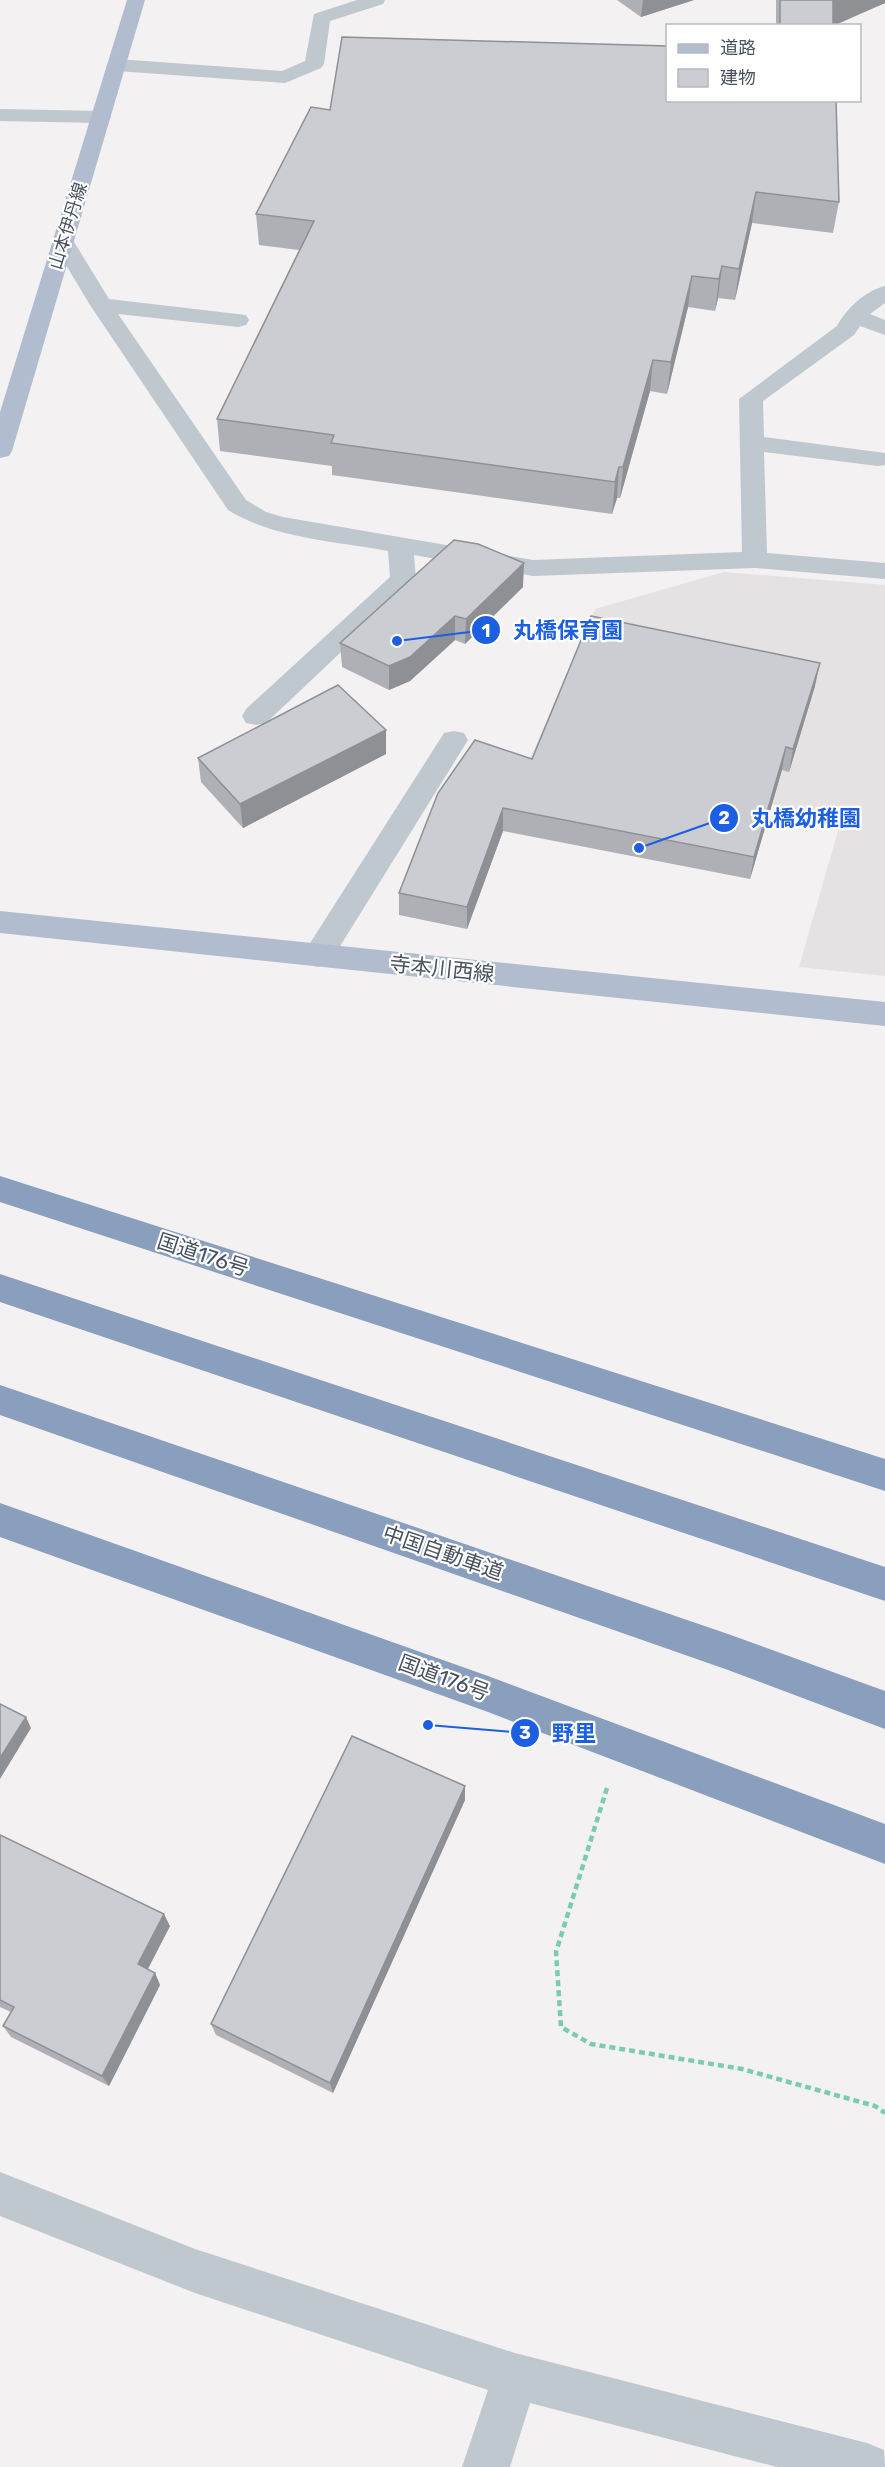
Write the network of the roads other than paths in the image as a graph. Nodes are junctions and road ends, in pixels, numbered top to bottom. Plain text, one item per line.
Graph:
1 (136, 0) edge
2 (376, 0) edge
3 (117, 65) junction
4 (0, 115) edge
5 (101, 117) junction
6 (63, 242) junction
7 (885, 293) edge
8 (100, 305) junction
9 (854, 315) junction
10 (238, 320) dead end
11 (885, 328) edge
12 (4, 424) edge
13 (752, 443) junction
14 (0, 451) edge
15 (878, 459) dead end
16 (400, 545) junction
17 (755, 560) junction
18 (885, 571) edge
19 (255, 716) dead end
20 (454, 740) dead end
21 (0, 922) edge
22 (318, 956) junction
23 (885, 1014) edge
24 (0, 1189) edge
25 (0, 1288) edge
26 (0, 1400) edge
27 (885, 1475) edge
28 (0, 1520) edge
29 (885, 1584) edge
30 (885, 1710) edge
31 (885, 1844) edge
32 (0, 2194) edge
33 (515, 2376) junction
34 (486, 2467) edge
35 (867, 2467) edge

1 - 3 main road, 山本伊丹線
2 - 3 street
3 - 5 main road, 山本伊丹線
4 - 5 street
5 - 6 main road, 山本伊丹線
6 - 8 street
6 - 12 main road, 山本伊丹線
7 - 9 street
8 - 10 street
8 - 16 street
9 - 11 street
9 - 13 street
12 - 14 main road, 山本伊丹線
13 - 15 street
13 - 17 street
16 - 17 street
16 - 19 street
17 - 18 street
20 - 22 street
21 - 22 main road, 寺本川西線
22 - 23 main road, 寺本川西線
24 - 27 highway, 国道176号
25 - 29 highway
26 - 30 highway, 中国自動車道
28 - 31 highway, 国道176号
32 - 33 street
33 - 34 street
33 - 35 street

